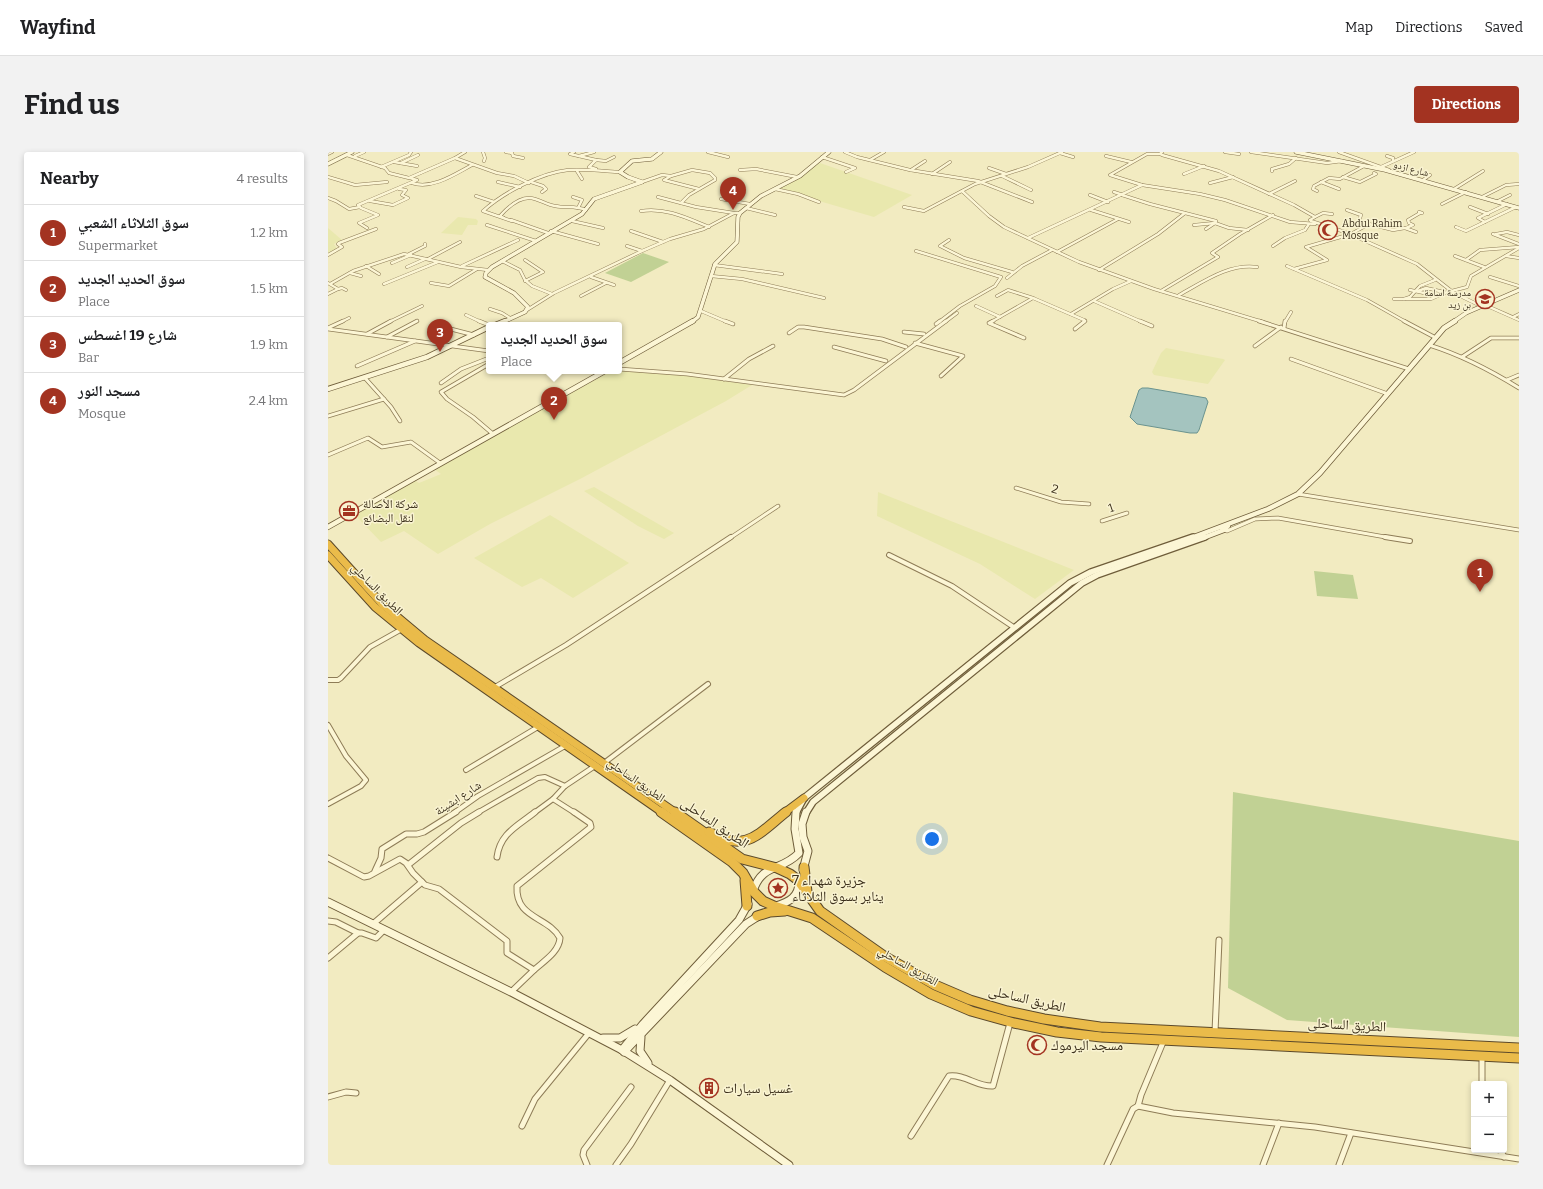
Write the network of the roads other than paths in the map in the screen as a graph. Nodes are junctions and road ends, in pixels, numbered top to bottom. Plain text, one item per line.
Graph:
1 (332, 152) edge
2 (352, 152) edge
3 (364, 152) edge
4 (411, 152) edge
5 (465, 152) edge
6 (479, 152) edge
7 (483, 152) edge
8 (506, 152) edge
9 (574, 152) edge
10 (594, 152) edge
11 (661, 152) edge
12 (708, 152) edge
13 (829, 152) edge
14 (845, 152) edge
15 (884, 152) edge
16 (1225, 152) edge
17 (1251, 152) edge
18 (1296, 152) edge
19 (1339, 152) edge
20 (1414, 152) edge
21 (1061, 153) edge
22 (1161, 153) edge
23 (328, 154) edge
24 (1239, 154) dead end
25 (348, 155) junction
26 (355, 156) junction
27 (418, 156) dead end
28 (1106, 156) dead end
29 (1387, 156) dead end
30 (577, 157) junction
31 (614, 157) dead end
32 (822, 157) junction
33 (1074, 157) dead end
34 (455, 158) junction
35 (523, 158) dead end
36 (728, 158) dead end
37 (1296, 158) junction
38 (596, 160) junction
39 (870, 160) junction
40 (1394, 160) junction
41 (484, 161) dead end
42 (925, 161) dead end
43 (1342, 161) junction
44 (393, 162) junction
45 (950, 162) dead end
46 (1132, 162) junction
47 (401, 163) junction
48 (328, 164) edge
49 (472, 165) junction
50 (417, 166) dead end
51 (1204, 166) junction
52 (1364, 166) junction
53 (380, 167) junction
54 (1381, 167) junction
55 (989, 168) dead end
56 (600, 170) junction
57 (740, 170) dead end
58 (910, 170) junction
59 (577, 171) junction
60 (1272, 171) dead end
61 (1483, 171) dead end
62 (620, 172) junction
63 (846, 172) dead end
64 (1393, 172) junction
65 (1374, 173) dead end
66 (932, 174) junction
67 (1184, 174) dead end
68 (1007, 175) junction
69 (1430, 175) dead end
70 (671, 176) junction
71 (1002, 176) junction
72 (1234, 177) junction
73 (1342, 177) junction
74 (409, 178) junction
75 (797, 178) junction
76 (328, 179) edge
77 (582, 179) dead end
78 (1423, 180) junction
79 (1295, 181) dead end
80 (386, 182) dead end
81 (498, 182) dead end
82 (642, 182) junction
83 (980, 182) junction
84 (1322, 182) junction
85 (412, 183) junction
86 (530, 183) junction
87 (1210, 183) dead end
88 (1519, 184) edge
89 (1142, 185) junction
90 (520, 187) junction
91 (398, 188) junction
92 (699, 189) junction
93 (775, 189) junction
94 (1339, 189) dead end
95 (1454, 189) junction
96 (1031, 190) dead end
97 (962, 191) junction
98 (1317, 191) dead end
99 (542, 192) dead end
100 (1114, 192) dead end
101 (1466, 192) junction
102 (1269, 194) junction
103 (1090, 195) dead end
104 (1122, 195) junction
105 (1510, 195) dead end
106 (476, 196) dead end
107 (1482, 196) junction
108 (573, 197) dead end
109 (658, 197) dead end
110 (328, 198) edge
111 (721, 199) dead end
112 (369, 200) junction
113 (1498, 201) junction
114 (494, 202) junction
115 (819, 202) dead end
116 (1032, 202) dead end
117 (1108, 202) junction
118 (681, 203) junction
119 (750, 204) junction
120 (1442, 204) dead end
121 (1506, 204) junction
122 (360, 207) junction
123 (904, 207) dead end
124 (1470, 207) dead end
125 (1517, 207) edge
126 (578, 208) junction
127 (746, 208) junction
128 (586, 210) junction
129 (1091, 210) junction
130 (1347, 210) dead end
131 (640, 211) dead end
132 (761, 212) junction
133 (734, 213) junction
134 (1184, 213) junction
135 (1420, 213) dead end
136 (740, 214) junction
137 (1332, 214) dead end
138 (1488, 214) junction
139 (775, 215) dead end
140 (1273, 216) junction
141 (1315, 216) junction
142 (758, 217) dead end
143 (1118, 219) junction
144 (512, 221) junction
145 (572, 221) junction
146 (1129, 222) dead end
147 (1486, 222) junction
148 (1215, 223) junction
149 (1319, 223) junction
150 (1310, 224) junction
151 (1369, 224) junction
152 (487, 225) dead end
153 (1194, 225) dead end
154 (710, 227) junction
155 (1456, 227) dead end
156 (367, 228) dead end
157 (376, 228) dead end
158 (603, 228) dead end
159 (1406, 228) junction
160 (1206, 229) dead end
161 (1248, 230) junction
162 (631, 231) dead end
163 (549, 232) junction
164 (1416, 232) dead end
165 (1351, 234) junction
166 (1519, 235) edge
167 (1028, 238) junction
168 (518, 240) dead end
169 (536, 240) junction
170 (949, 240) dead end
171 (460, 242) dead end
172 (663, 242) junction
173 (426, 244) dead end
174 (598, 244) dead end
175 (1519, 244) edge
176 (627, 246) dead end
177 (1273, 246) dead end
178 (1519, 247) edge
179 (1052, 250) junction
180 (642, 251) junction
181 (916, 251) dead end
182 (1057, 252) junction
183 (328, 255) edge
184 (410, 255) junction
185 (1455, 256) dead end
186 (1506, 256) junction
187 (1519, 258) edge
188 (427, 259) junction
189 (525, 260) dead end
190 (1466, 260) junction
191 (502, 261) junction
192 (439, 262) junction
193 (392, 263) dead end
194 (366, 266) junction
195 (714, 266) junction
196 (1257, 266) dead end
197 (1287, 266) dead end
198 (407, 267) dead end
199 (460, 267) junction
200 (1484, 268) junction
201 (477, 269) junction
202 (1294, 269) junction
203 (488, 270) junction
204 (1100, 270) junction
205 (1012, 272) junction
206 (349, 273) junction
207 (379, 274) dead end
208 (782, 274) dead end
209 (361, 276) dead end
210 (711, 276) junction
211 (590, 277) junction
212 (1490, 277) dead end
213 (1007, 278) dead end
214 (1435, 280) junction
215 (525, 281) junction
216 (1131, 281) junction
217 (431, 283) dead end
218 (606, 283) junction
219 (329, 284) edge
220 (384, 284) dead end
221 (614, 285) dead end
222 (1420, 286) junction
223 (1519, 286) edge
224 (1426, 288) junction
225 (338, 289) junction
226 (346, 290) dead end
227 (1410, 290) dead end
228 (1519, 290) edge
229 (1161, 291) junction
230 (1417, 291) junction
231 (1450, 292) junction
232 (328, 294) edge
233 (552, 294) junction
234 (1179, 295) junction
235 (581, 296) dead end
236 (997, 296) dead end
237 (1438, 296) junction
238 (824, 298) dead end
239 (1033, 298) junction
240 (1394, 299) dead end
241 (1402, 300) junction
242 (1094, 301) junction
243 (1483, 305) junction
244 (422, 306) dead end
245 (976, 306) dead end
246 (490, 309) dead end
247 (527, 310) junction
248 (701, 311) junction
249 (1291, 312) dead end
250 (957, 313) dead end
251 (1071, 314) junction
252 (1519, 314) edge
253 (466, 315) dead end
254 (1000, 317) junction
255 (1514, 317) junction
256 (349, 318) dead end
257 (510, 318) junction
258 (1519, 320) edge
259 (417, 322) dead end
260 (501, 322) edge
261 (733, 324) dead end
262 (486, 325) edge
263 (443, 326) dead end
264 (1152, 326) dead end
265 (486, 328) edge
266 (1283, 328) junction
267 (328, 329) edge
268 (1075, 329) dead end
269 (904, 332) dead end
270 (789, 333) dead end
271 (367, 334) junction
272 (924, 334) junction
273 (474, 335) junction
274 (387, 337) junction
275 (1024, 338) dead end
276 (1436, 338) junction
277 (1519, 338) edge
278 (415, 341) junction
279 (915, 343) junction
280 (1429, 345) junction
281 (450, 346) junction
282 (773, 346) dead end
283 (1255, 346) dead end
284 (834, 347) dead end
285 (906, 347) junction
286 (486, 351) edge
287 (1462, 357) junction
288 (486, 359) edge
289 (1291, 359) dead end
290 (622, 361) edge
291 (886, 361) junction
292 (357, 366) dead end
293 (486, 366) edge
294 (622, 369) edge
295 (1409, 369) junction
296 (600, 374) edge
297 (1519, 375) edge
298 (941, 376) dead end
299 (365, 378) junction
300 (724, 379) junction
301 (1507, 380) junction
302 (442, 383) dead end
303 (1519, 388) edge
304 (328, 390) edge
305 (851, 391) junction
306 (1388, 394) junction
307 (384, 399) junction
308 (328, 416) edge
309 (400, 421) dead end
310 (493, 434) junction
311 (328, 455) edge
312 (440, 463) junction
313 (1016, 488) dead end
314 (1298, 494) junction
315 (1089, 504) dead end
316 (778, 506) dead end
317 (1126, 513) dead end
318 (1102, 521) dead end
319 (329, 525) edge
320 (1222, 529) junction
321 (1519, 530) edge
322 (1410, 541) dead end
323 (328, 544) edge
324 (328, 555) edge
325 (890, 555) dead end
326 (1015, 628) junction
327 (402, 629) junction
328 (328, 680) edge
329 (708, 684) dead end
330 (495, 687) junction
331 (328, 725) edge
332 (538, 727) junction
333 (565, 746) junction
334 (599, 765) junction
335 (466, 770) dead end
336 (565, 786) junction
337 (804, 798) junction
338 (553, 799) junction
339 (328, 804) edge
340 (689, 822) junction
341 (497, 857) dead end
342 (328, 858) edge
343 (408, 865) junction
344 (804, 867) junction
345 (775, 868) junction
346 (375, 871) junction
347 (743, 874) junction
348 (422, 882) junction
349 (799, 882) junction
350 (753, 889) junction
351 (810, 900) junction
352 (328, 902) edge
353 (747, 906) junction
354 (776, 906) junction
355 (794, 910) junction
356 (757, 916) junction
357 (328, 921) edge
358 (373, 924) junction
359 (384, 930) junction
360 (358, 933) junction
361 (1219, 940) dead end
362 (328, 958) edge
363 (534, 970) junction
364 (511, 992) junction
365 (1010, 1022) junction
366 (643, 1024) junction
367 (1058, 1032) joint
368 (1215, 1032) junction
369 (589, 1033) junction
370 (641, 1035) junction
371 (1271, 1035) junction
372 (597, 1037) junction
373 (1164, 1040) junction
374 (1273, 1046) junction
375 (1519, 1048) edge
376 (623, 1051) junction
377 (1482, 1056) junction
378 (1519, 1058) edge
379 (654, 1069) junction
380 (670, 1080) junction
381 (1482, 1081) edge
382 (631, 1087) dead end
383 (356, 1093) dead end
384 (328, 1097) edge
385 (1138, 1106) junction
386 (1279, 1123) junction
387 (522, 1126) dead end
388 (1351, 1134) junction
389 (911, 1136) dead end
390 (1502, 1153) edge
391 (1504, 1157) junction
392 (1519, 1159) edge
393 (587, 1165) edge
394 (616, 1165) edge
395 (789, 1165) edge
396 (1107, 1165) edge
397 (1263, 1165) edge
398 (1339, 1165) edge

1 - 23 street
2 - 25 street
3 - 26 street
4 - 44 street
5 - 34 street
6 - 7 street
7 - 41 street
8 - 35 street
9 - 30 street
10 - 30 street
11 - 62 street
12 - 36 street
13 - 32 street
14 - 39 street
15 - 39 street
16 - 24 street
17 - 37 street
18 - 43 street, شارع ازدو
19 - 54 street
20 - 40 street
21 - 33 street
21 - 68 street
22 - 46 street
22 - 51 street
25 - 26 street
25 - 48 street
26 - 53 street
27 - 47 street
28 - 46 street
29 - 40 street
30 - 38 street
31 - 38 street
32 - 63 street
32 - 75 street
34 - 49 street
34 - 74 street
37 - 43 street
37 - 60 street
38 - 56 street
39 - 58 street
40 - 54 street
42 - 58 street
43 - 52 street, شارع ازدو
44 - 47 street
44 - 53 street
45 - 66 street
46 - 89 street
47 - 50 street
49 - 85 street
49 - 86 street
51 - 67 street
51 - 72 street
52 - 64 street, شارع ازدو
52 - 73 street
53 - 74 street
54 - 64 street
55 - 68 street
56 - 59 street
56 - 62 street
57 - 75 street
58 - 66 street
59 - 77 street
59 - 86 street
61 - 95 street
62 - 82 street
64 - 78 street, شارع ازدو
65 - 73 street
66 - 83 street
68 - 71 street
69 - 78 street
70 - 82 street
70 - 92 street
70 - 92 street
71 - 83 street
71 - 96 street
72 - 87 street
72 - 102 street
73 - 84 street
74 - 85 street
75 - 93 street
76 - 80 street
78 - 95 street, شارع ازدو
79 - 102 street
81 - 90 street
82 - 128 street
83 - 97 street
83 - 116 street
84 - 94 street
84 - 98 street
85 - 91 street
86 - 90 street
86 - 99 street
88 - 107 street
89 - 104 street
89 - 140 street
90 - 114 street
91 - 112 street
91 - 112 street
92 - 118 street
93 - 115 street
93 - 119 street
95 - 101 street, شارع ازدو
97 - 123 street
97 - 167 street
100 - 104 street
101 - 107 street, شارع ازدو
101 - 120 street
102 - 141 street
103 - 117 street
104 - 117 street
104 - 134 street
105 - 113 street
106 - 114 street
107 - 113 street, شارع ازدو
108 - 126 street
109 - 118 street
110 - 122 street
111 - 119 street
112 - 122 street
113 - 121 street, شارع ازدو
114 - 144 street
117 - 129 street
118 - 133 street
119 - 127 street
121 - 125 street, شارع ازدو
121 - 138 street
122 - 156 street
124 - 138 street
125 - 147 street
126 - 128 street
126 - 144 street
127 - 132 street
127 - 136 street
128 - 145 street
129 - 143 street
129 - 167 street
130 - 151 street
131 - 154 street
132 - 139 street
132 - 142 street
133 - 136 street
133 - 154 street
134 - 148 street
134 - 204 street
135 - 159 street
136 - 195 street
137 - 141 street
138 - 147 street
140 - 150 street
140 - 161 street
141 - 149 street
143 - 146 street
143 - 182 street
144 - 163 street
145 - 158 street
145 - 163 street
147 - 155 street
148 - 153 street
148 - 160 street
148 - 161 street
149 - 150 street
149 - 165 street
150 - 177 street
151 - 159 street
151 - 165 street
152 - 169 street
154 - 172 street
157 - 183 street
159 - 164 street
161 - 229 street
162 - 172 street
163 - 169 street
163 - 174 street
165 - 202 street
165 - 214 street
166 - 175 street
167 - 179 street
168 - 199 street
169 - 191 street
170 - 205 street
171 - 188 street
172 - 180 street
173 - 184 street
176 - 180 street
178 - 186 street
178 - 190 street
179 - 182 street
179 - 205 street
180 - 211 street
181 - 272 street
182 - 204 street
184 - 188 street
184 - 193 street
184 - 194 street
185 - 190 street
186 - 187 street
186 - 200 street
188 - 192 street
188 - 198 street
189 - 215 street
190 - 200 street
191 - 203 street
191 - 215 street
192 - 199 street
192 - 220 street
194 - 206 street
194 - 207 street
195 - 208 street
195 - 210 street
196 - 234 street
197 - 202 street
199 - 201 street
200 - 231 street
201 - 203 street
201 - 217 street
202 - 276 street
203 - 247 street
204 - 216 street
205 - 213 street
206 - 209 street
206 - 219 street
210 - 238 street
210 - 248 street
211 - 218 street
211 - 233 street
212 - 223 street
214 - 222 street
214 - 231 street
215 - 233 street
216 - 229 street
216 - 242 street
218 - 221 street
218 - 235 street
219 - 225 street
222 - 224 street
222 - 230 street
224 - 230 street
224 - 231 street
225 - 226 street
225 - 232 street
227 - 230 street
228 - 243 street
229 - 234 street
230 - 237 street
230 - 241 street
231 - 237 street
231 - 243 street
233 - 247 street
234 - 266 street
236 - 239 street
237 - 241 street
239 - 251 street
239 - 254 street
240 - 241 street
242 - 251 street
242 - 264 street
243 - 255 street
243 - 276 street
244 - 271 street
245 - 254 street
246 - 257 street
247 - 257 street
248 - 261 street
248 - 290 street
249 - 266 street
250 - 279 street
251 - 268 street
252 - 255 street
253 - 262 street
254 - 275 street
255 - 258 street
256 - 267 street
257 - 260 street
259 - 274 street
263 - 273 street
265 - 273 street
266 - 283 street
266 - 295 street
267 - 271 street
269 - 272 street
270 - 285 street
271 - 274 street
272 - 285 street
273 - 281 street
274 - 278 street
276 - 280 street
277 - 287 street
278 - 281 street
278 - 292 street
279 - 298 street
279 - 305 street
280 - 287 street
280 - 295 street
281 - 286 street
281 - 299 street
282 - 300 street
284 - 291 street
285 - 291 street
287 - 301 street
288 - 302 street
289 - 306 street
291 - 305 street
293 - 310 street
294 - 300 street
295 - 306 street
296 - 310 street
297 - 301 street
299 - 304 street
299 - 307 street
300 - 305 street
301 - 303 street
306 - 314 street
307 - 308 street
307 - 309 street
310 - 312 street
311 - 312 street
312 - 319 street
313 - 315 street, 2
314 - 320 street
314 - 321 street
316 - 330 street
317 - 318 street, 1
320 - 322 street
320 - 326 street
320 - 344 street
323 - 330 highway, الطريق الساحلي
324 - 327 highway, الطريق الساحلي
325 - 326 street
326 - 337 street
327 - 328 street
327 - 332 highway, الطريق الساحلي
329 - 334 street
330 - 334 highway, الطريق الساحلي
331 - 339 street
332 - 333 highway, الطريق الساحلي
332 - 335 street
333 - 334 highway, الطريق الساحلي
333 - 346 street, شارع ابشينة
334 - 336 street
334 - 340 highway, الطريق الساحلى
334 - 347 highway, الطريق الساحلي
336 - 338 street
336 - 343 street, شارع ابشينة
337 - 340 highway
337 - 345 street
338 - 341 street
338 - 363 street
340 - 345 highway, الطريق الساحلى
342 - 346 street
343 - 346 street
343 - 348 street
344 - 349 street
344 - 351 highway
345 - 349 highway, الطريق الساحلى
345 - 350 street
347 - 350 highway, الطريق الساحلي
347 - 353 highway
348 - 358 street
348 - 363 street
349 - 351 highway, الطريق الساحلى
349 - 354 street
350 - 353 street
350 - 354 highway, الطريق الساحلي
351 - 368 highway, الطريق الساحلى
352 - 358 street
353 - 366 street
354 - 355 highway, الطريق الساحلي
354 - 356 street
355 - 356 highway
355 - 365 highway, الطريق الساحلي
356 - 370 street
357 - 360 street
358 - 359 street
359 - 360 street
359 - 364 street
360 - 362 street
361 - 368 street
363 - 364 street
364 - 369 street
365 - 367 highway, الطريق الساحلي
365 - 389 street
366 - 372 street
366 - 376 street
367 - 373 highway, الطريق الساحلى
368 - 371 highway, الطريق الساحلى
369 - 372 street
369 - 387 street
370 - 376 street
370 - 379 street
371 - 374 highway
371 - 375 highway, الطريق الساحلى
372 - 376 street
373 - 374 highway, الطريق الساحلى
373 - 385 street
374 - 377 highway, الطريق الساحلى
376 - 379 street
377 - 378 highway, الطريق الساحلى
377 - 381 street
379 - 380 street
380 - 394 street
380 - 395 street
382 - 393 street
383 - 384 street
385 - 386 street
385 - 396 street
386 - 388 street
386 - 397 street
388 - 391 street
388 - 398 street
390 - 391 street
391 - 392 street

